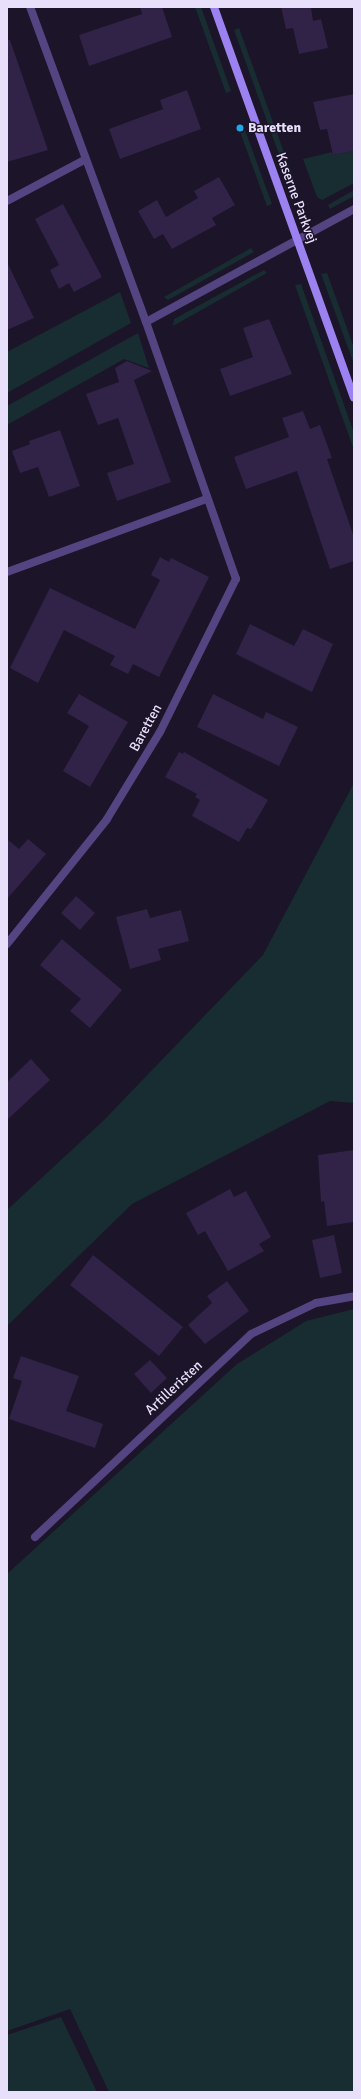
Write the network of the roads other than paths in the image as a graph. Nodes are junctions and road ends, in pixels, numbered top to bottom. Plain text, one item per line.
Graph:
1 (30, 7) edge
2 (214, 7) edge
3 (86, 159) junction
4 (7, 202) edge
5 (354, 209) edge
6 (298, 240) junction
7 (146, 322) junction
8 (354, 398) edge
9 (207, 499) junction
10 (7, 572) edge
11 (7, 944) edge
12 (354, 1296) edge
13 (35, 1537) dead end

1 - 3 street, Baretten
2 - 6 street, Kaserne Parkvej
3 - 4 street
3 - 7 street, Baretten
5 - 6 street
6 - 7 street
6 - 8 street, Kaserne Parkvej
7 - 9 street, Baretten
9 - 10 street
9 - 11 street, Baretten
12 - 13 street, Artilleristen

